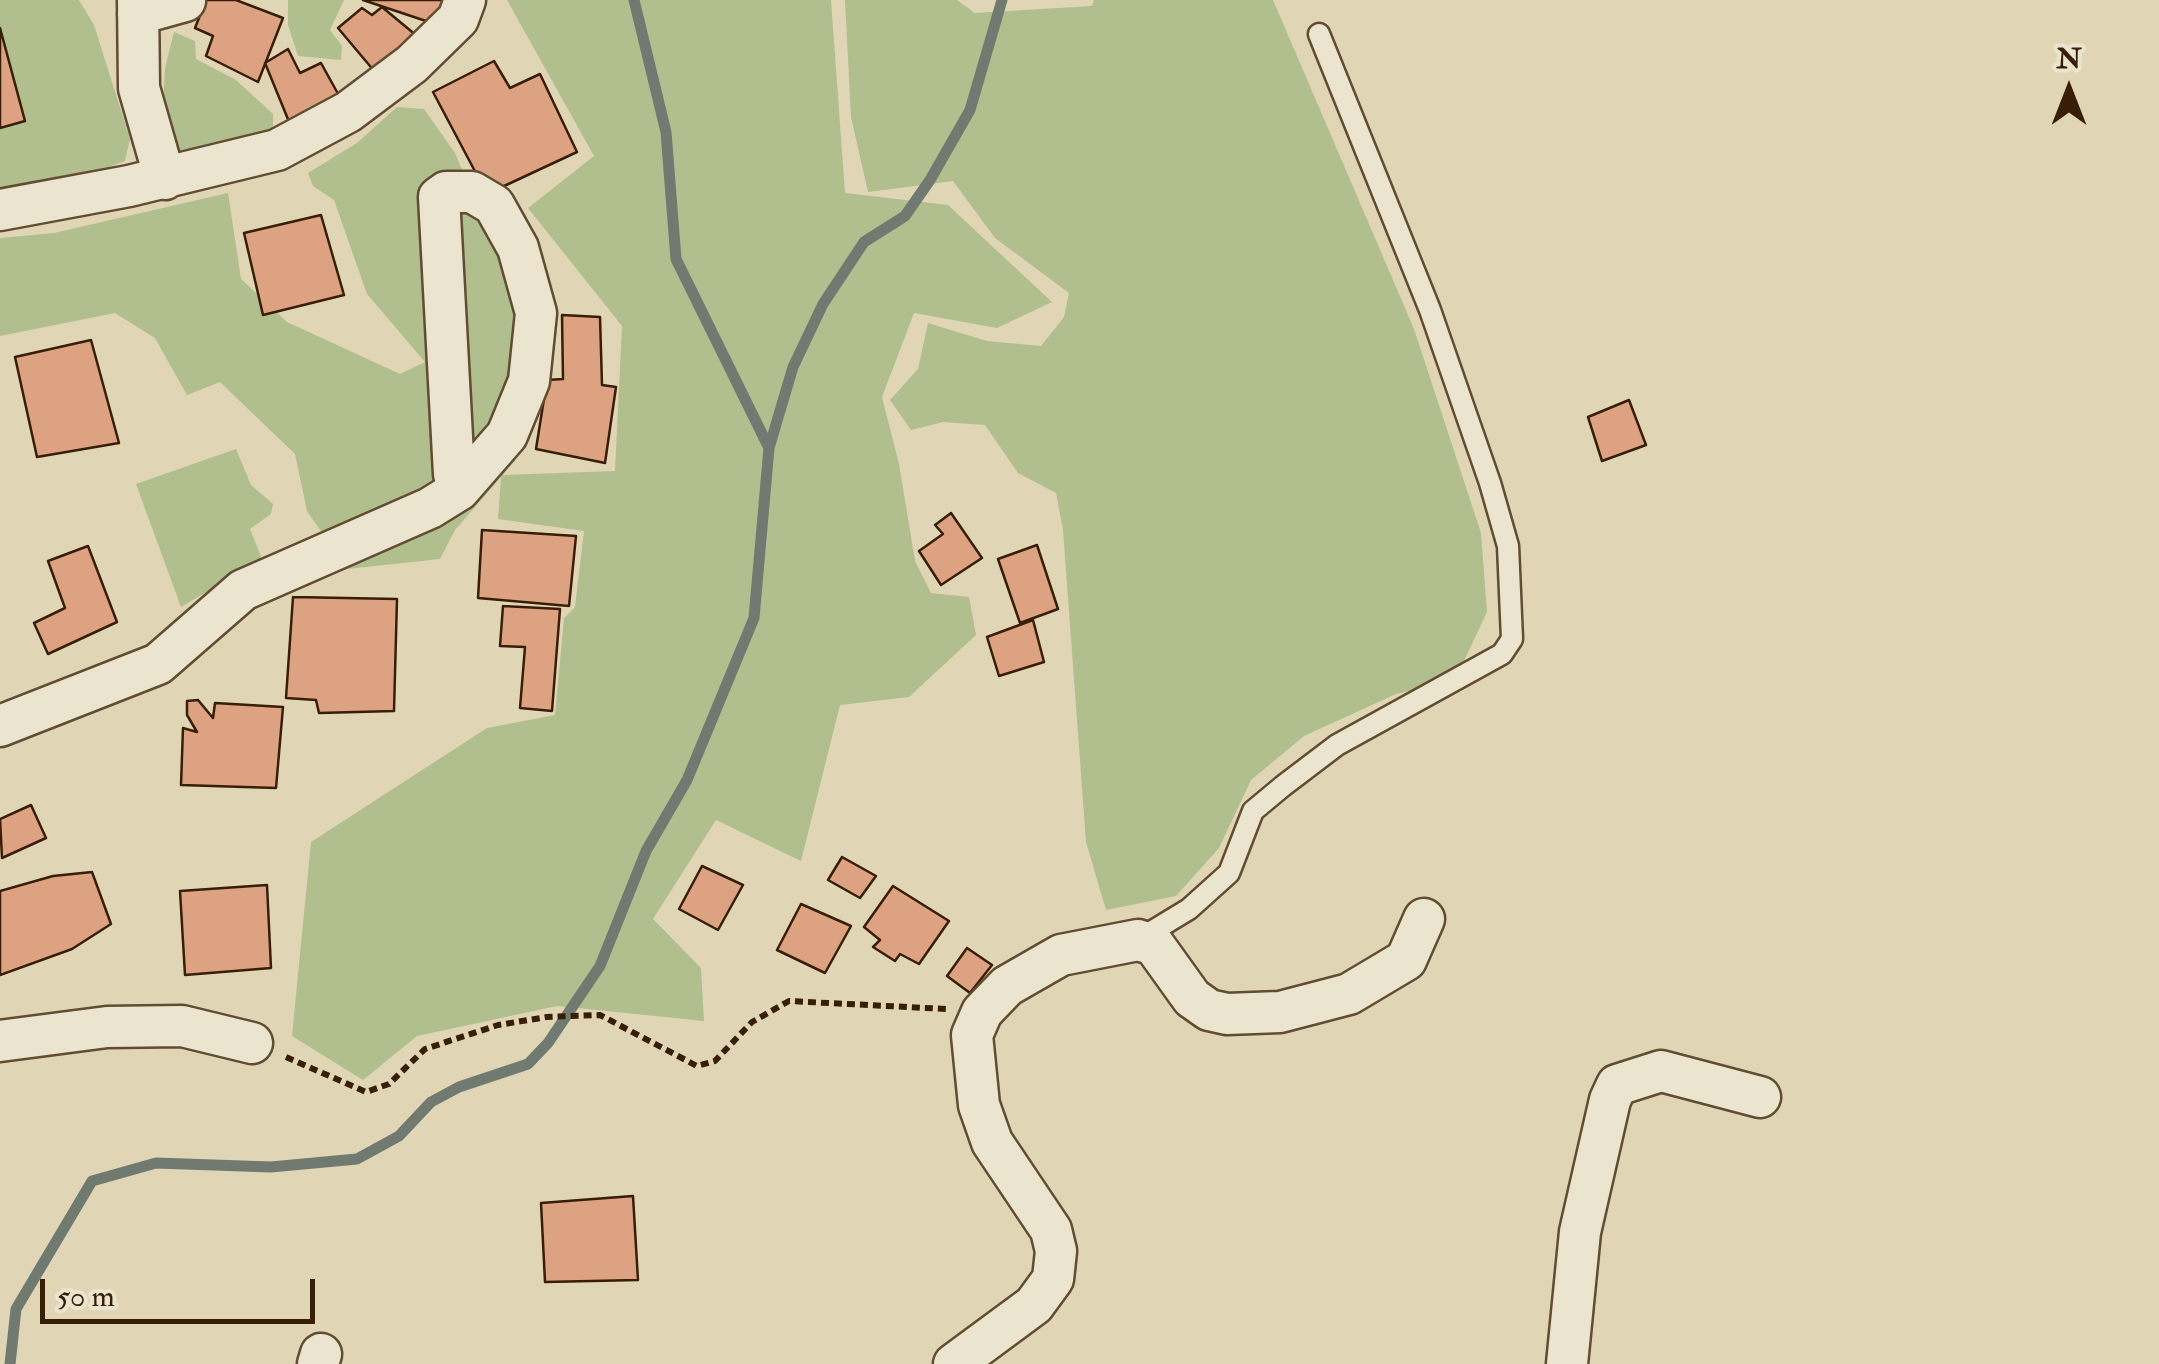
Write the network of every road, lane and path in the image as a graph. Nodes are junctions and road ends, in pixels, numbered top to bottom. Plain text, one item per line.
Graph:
1 (466, 0) edge
2 (186, 1) edge
3 (138, 7) edge
4 (1319, 34) dead end
5 (165, 178) junction
6 (0, 210) edge
7 (459, 490) junction
8 (0, 726) edge
9 (1424, 919) dead end
10 (1138, 940) junction
11 (982, 1012) junction
12 (0, 1041) edge
13 (252, 1043) joint
14 (1760, 1098) dead end
15 (954, 1364) edge
16 (1567, 1364) edge

1 - 5 street
2 - 3 street
3 - 5 street
4 - 10 lane
5 - 6 street
7 - 7 street
7 - 8 street
9 - 10 street
10 - 11 street
11 - 13 path
11 - 15 street
12 - 13 street
14 - 16 street

